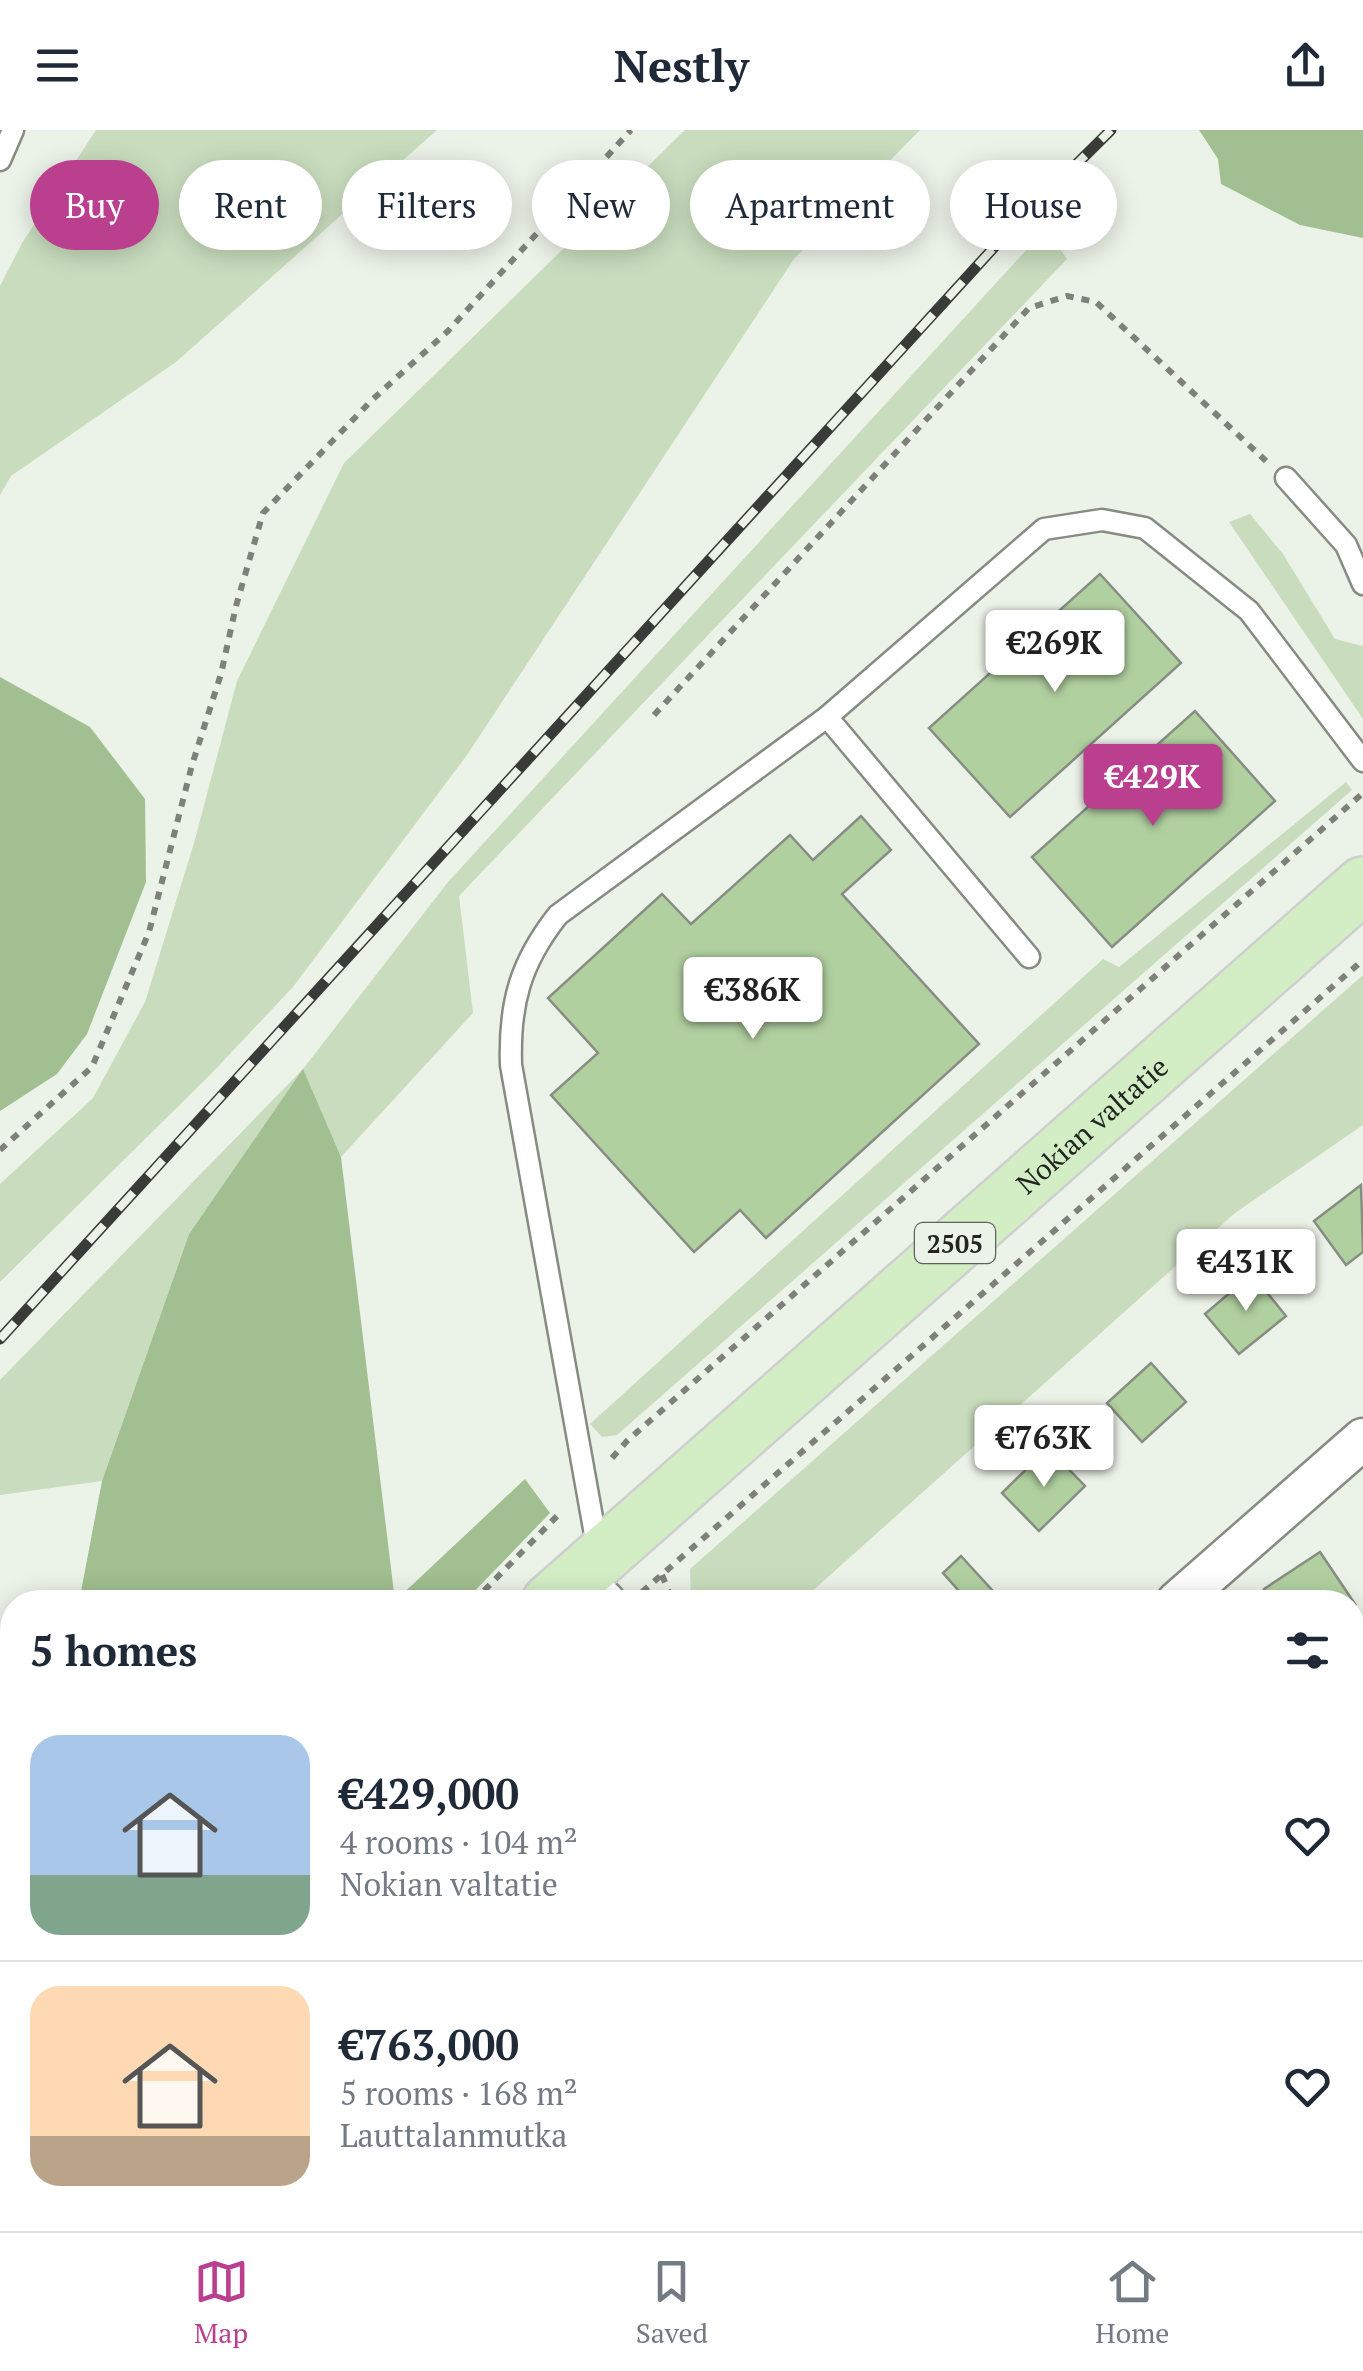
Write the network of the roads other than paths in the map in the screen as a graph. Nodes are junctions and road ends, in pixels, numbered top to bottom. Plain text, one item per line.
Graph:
1 (13, 130) edge
2 (0, 160) edge
3 (1286, 478) road end
4 (1363, 584) edge
5 (827, 718) junction
6 (1363, 760) edge
7 (1363, 885) edge
8 (1029, 957) dead end
9 (1363, 1439) edge
10 (583, 1585) edge
11 (1191, 1590) edge

1 - 2 lane
3 - 4 lane
5 - 6 lane
5 - 8 lane
5 - 10 lane
7 - 10 main road, Nokian valtatie / 2505
9 - 11 street

